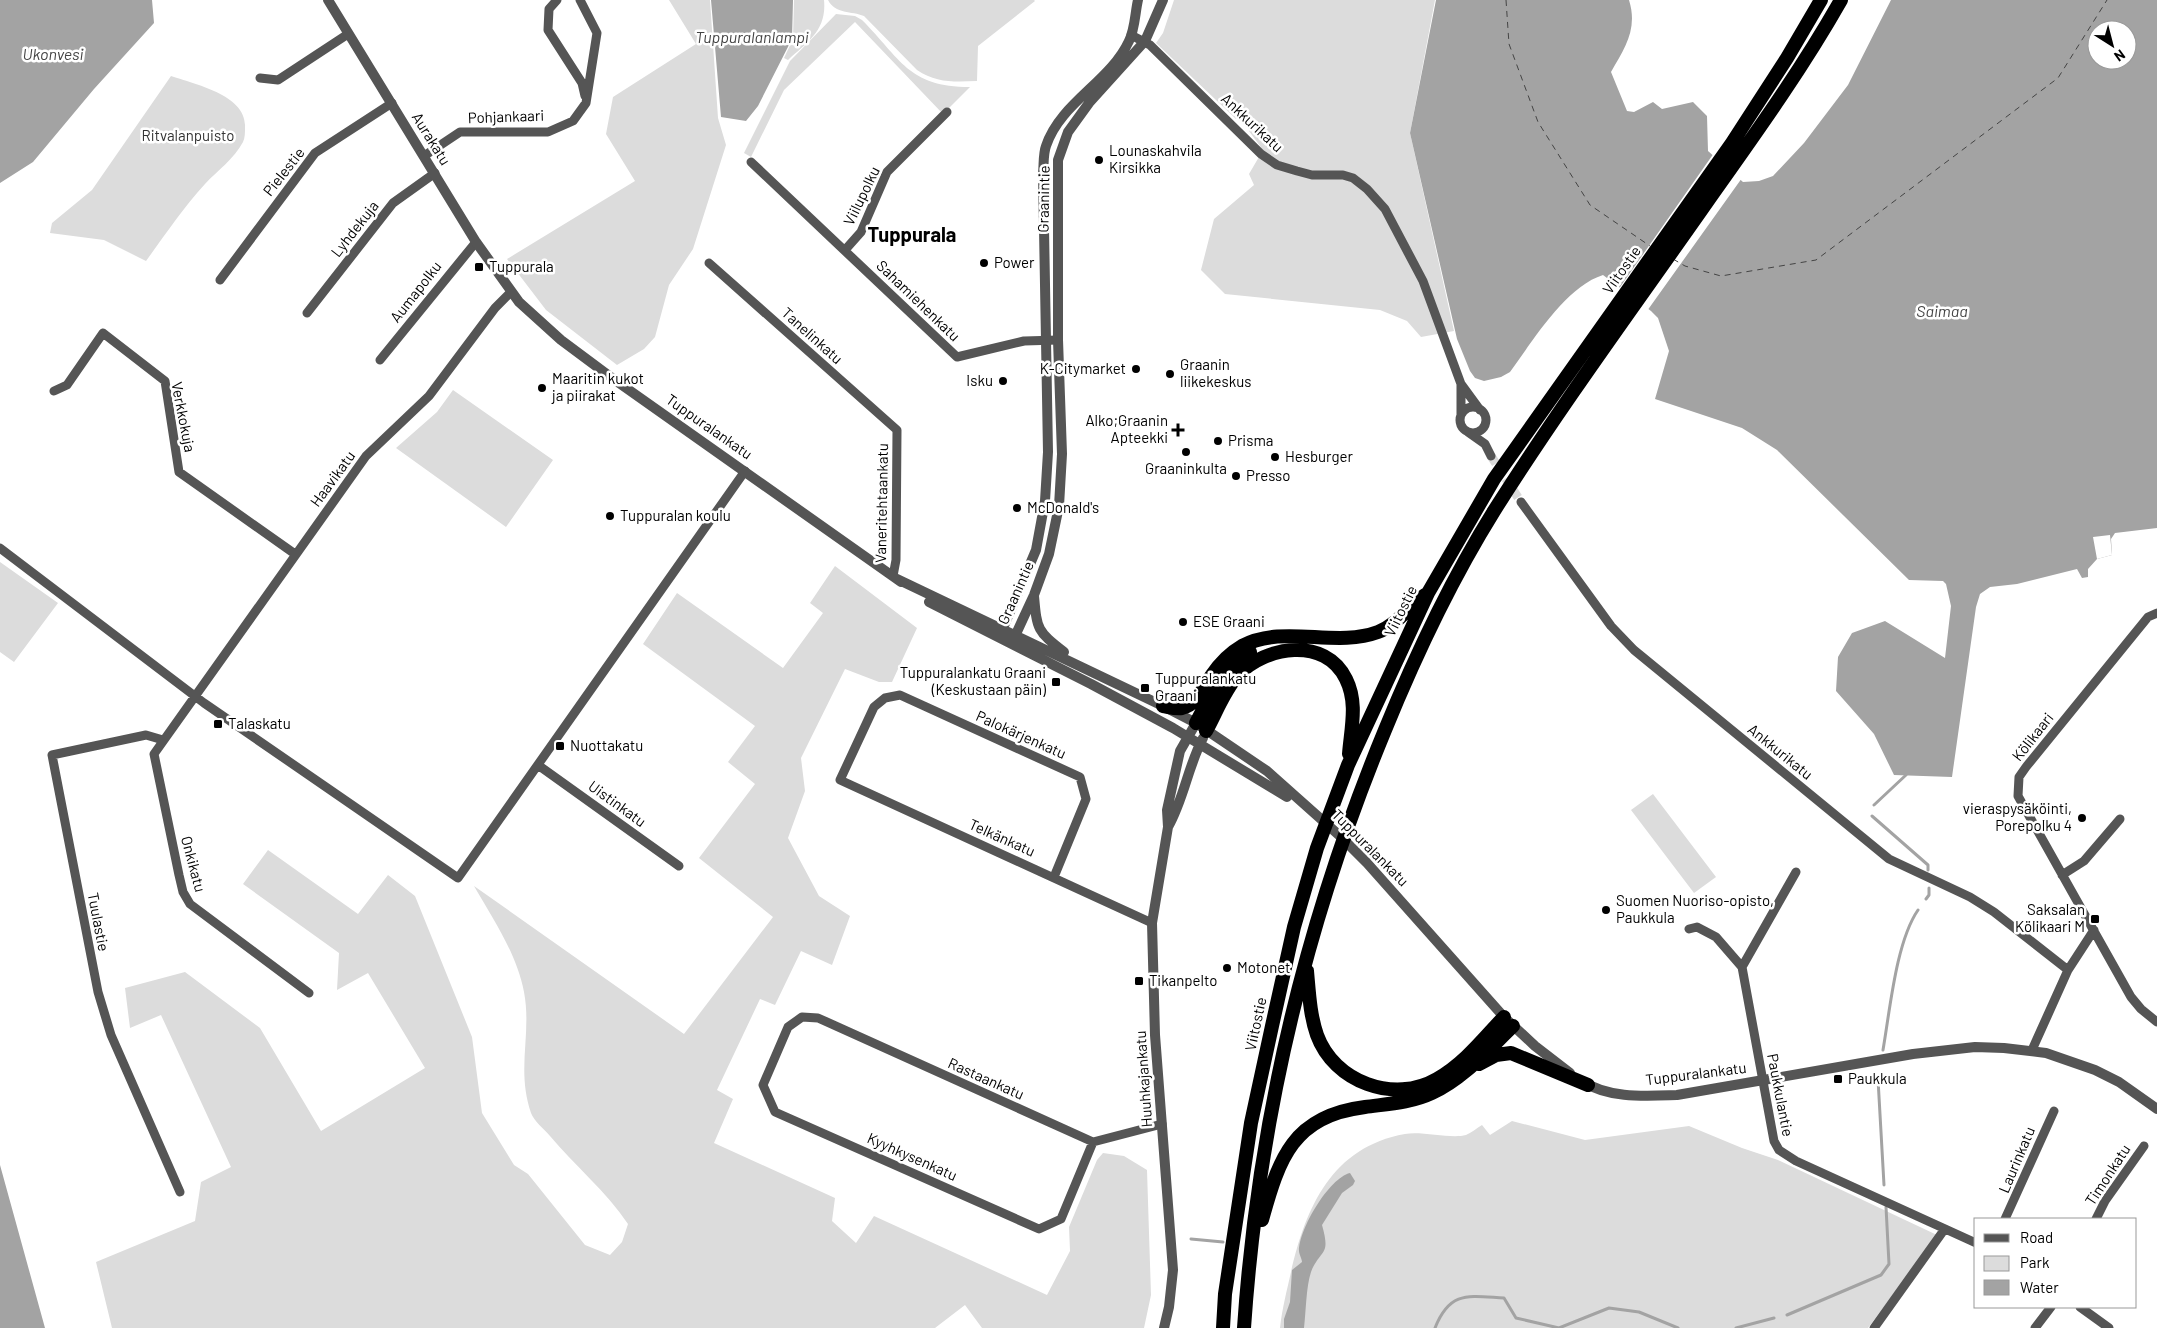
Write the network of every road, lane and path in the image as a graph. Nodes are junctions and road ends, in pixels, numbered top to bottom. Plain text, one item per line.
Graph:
1 (328, 0) edge
2 (557, 0) edge
3 (580, 0) edge
4 (1138, 0) edge
5 (1164, 0) edge
6 (1821, 0) edge
7 (1841, 0) edge
8 (348, 34) junction
9 (1131, 35) junction
10 (1145, 41) junction
11 (260, 78) dead end
12 (392, 103) junction
13 (586, 103) junction
14 (947, 112) dead end
15 (1738, 147) junction
16 (424, 156) junction
17 (751, 162) dead end
18 (435, 173) junction
19 (476, 242) junction
20 (846, 250) junction
21 (709, 263) dead end
22 (220, 280) dead end
23 (511, 292) junction
24 (306, 313) dead end
25 (1617, 317) junction
26 (1047, 339) junction
27 (1058, 340) junction
28 (380, 360) dead end
29 (1461, 384) junction
30 (54, 392) dead end
31 (1480, 410) junction
32 (1461, 414) junction
33 (1485, 424) junction
34 (897, 430) joint
35 (1468, 432) junction
36 (1485, 444) junction
37 (1491, 456) tunnel mouth
38 (745, 471) junction
39 (1521, 502) tunnel mouth
40 (0, 548) edge
41 (294, 554) junction
42 (895, 577) junction
43 (1428, 593) junction
44 (1034, 595) junction
45 (2157, 613) edge
46 (1003, 628) junction
47 (1016, 634) junction
48 (1293, 636) junction
49 (1005, 640) junction
50 (1081, 665) junction
51 (196, 697) junction
52 (1163, 706) junction
53 (1201, 727) junction
54 (1189, 738) junction
55 (163, 740) junction
56 (1200, 744) junction
57 (538, 765) junction
58 (1348, 765) junction
59 (840, 780) joint
60 (1310, 810) junction
61 (2120, 819) dead end
62 (1168, 827) junction
63 (680, 866) dead end
64 (1796, 872) dead end
65 (2062, 875) junction
66 (1054, 877) junction
67 (1152, 923) junction
68 (1689, 929) dead end
69 (2094, 930) junction
70 (1306, 963) junction
71 (1742, 967) junction
72 (2068, 970) junction
73 (309, 993) dead end
74 (802, 1017) joint
75 (1509, 1021) junction
76 (2157, 1022) edge
77 (2032, 1050) junction
78 (1764, 1081) junction
79 (1588, 1085) junction
80 (1380, 1105) junction
81 (2157, 1110) edge
82 (2054, 1111) dead end
83 (1162, 1124) junction
84 (1092, 1142) junction
85 (2144, 1146) dead end
86 (180, 1192) dead end
87 (2005, 1218) edge
88 (2097, 1218) edge
89 (1944, 1230) junction
90 (1974, 1242) edge
91 (1251, 1257) junction
92 (2050, 1308) edge
93 (2081, 1308) edge
94 (1164, 1328) edge
95 (1223, 1328) edge
96 (1244, 1328) edge
97 (1874, 1328) edge
98 (2035, 1328) edge
99 (2109, 1328) edge

1 - 8 street, Aurakatu
2 - 13 street
3 - 13 street
4 - 9 street, Graanintie
5 - 10 street, Graanintie
6 - 15 highway, Viitostie
7 - 15 highway, Viitostie
8 - 11 street
8 - 12 street, Aurakatu
9 - 10 street, Ankkurikatu
9 - 26 street, Graanintie
10 - 27 street, Graanintie
10 - 29 street, Ankkurikatu
12 - 16 street, Aurakatu
12 - 22 street, Pielestie
13 - 16 street, Pohjankaari
14 - 20 street, Viilupolku
15 - 25 highway, Viitostie
16 - 18 street, Aurakatu
17 - 20 street, Sahamiehenkatu
18 - 19 street, Aurakatu
18 - 24 street, Lyhdekuja
19 - 23 street, Aurakatu
19 - 28 street, Aumapolku
20 - 26 street, Sahamiehenkatu
21 - 34 street, Tanelinkatu
23 - 38 street, Tuppuralankatu
23 - 41 street, Haavikatu
25 - 43 highway, Viitostie
25 - 70 highway, Viitostie
26 - 27 street
26 - 46 street, Graanintie
27 - 44 street, Graanintie
29 - 31 street, Ankkurikatu
29 - 32 street, Ankkurikatu
30 - 41 street, Verkkokuja
31 - 32 street
31 - 33 street
32 - 35 street
33 - 35 street
33 - 36 street
34 - 42 street, Vaneritehtaankatu
35 - 36 street
36 - 37 street
38 - 42 street, Tuppuralankatu
38 - 57 street
39 - 72 street, Ankkurikatu
40 - 51 street
41 - 51 street, Haavikatu
42 - 46 street, Tuppuralankatu
42 - 49 street, Tuppuralankatu
43 - 48 highway
43 - 58 highway, Viitostie
44 - 47 street, Graanintie
44 - 50 street
45 - 65 street, Kölikaari
46 - 47 street, Tuppuralankatu
46 - 49 street, Graanintie
47 - 49 street, Graanintie
47 - 50 street, Tuppuralankatu
48 - 52 highway
48 - 53 highway
49 - 54 street, Tuppuralankatu
50 - 52 street, Tuppuralankatu
51 - 55 street, Onkikatu
51 - 57 street
52 - 53 street, Tuppuralankatu
53 - 54 street, Huuhkajankatu
53 - 56 street, Huuhkajankatu
53 - 58 highway
53 - 60 street, Tuppuralankatu
54 - 56 street, Tuppuralankatu
54 - 62 street, Huuhkajankatu
55 - 73 street, Onkikatu
55 - 86 street, Tuulastie
56 - 60 street, Tuppuralankatu
56 - 62 street, Huuhkajankatu
57 - 63 street, Uistinkatu
58 - 95 highway, Viitostie
59 - 66 street, Telkänkatu
59 - 66 street, Palokärjenkatu
60 - 75 street, Tuppuralankatu
61 - 65 street
62 - 67 street, Huuhkajankatu
64 - 71 street
65 - 69 street, Kölikaari
66 - 67 street, Telkänkatu
67 - 83 street, Huuhkajankatu
68 - 71 street
69 - 72 street
69 - 76 street, Kölikaari
70 - 75 highway
70 - 91 highway, Viitostie
71 - 78 street, Paukkulantie
72 - 77 street
74 - 84 street, Rastaankatu
74 - 84 street, Kyyhkysenkatu
75 - 79 street, Tuppuralankatu
75 - 80 highway
77 - 78 street, Tuppuralankatu
77 - 81 street, Tuppuralankatu
78 - 79 street, Tuppuralankatu
78 - 89 street, Paukkulantie
79 - 80 highway
80 - 91 highway
82 - 87 street, Laurinkatu
83 - 84 street
83 - 94 street, Huuhkajankatu
85 - 88 street, Timonkatu
89 - 90 street, Paukkulantie
89 - 97 street
91 - 96 highway, Viitostie
92 - 98 street
93 - 99 street

